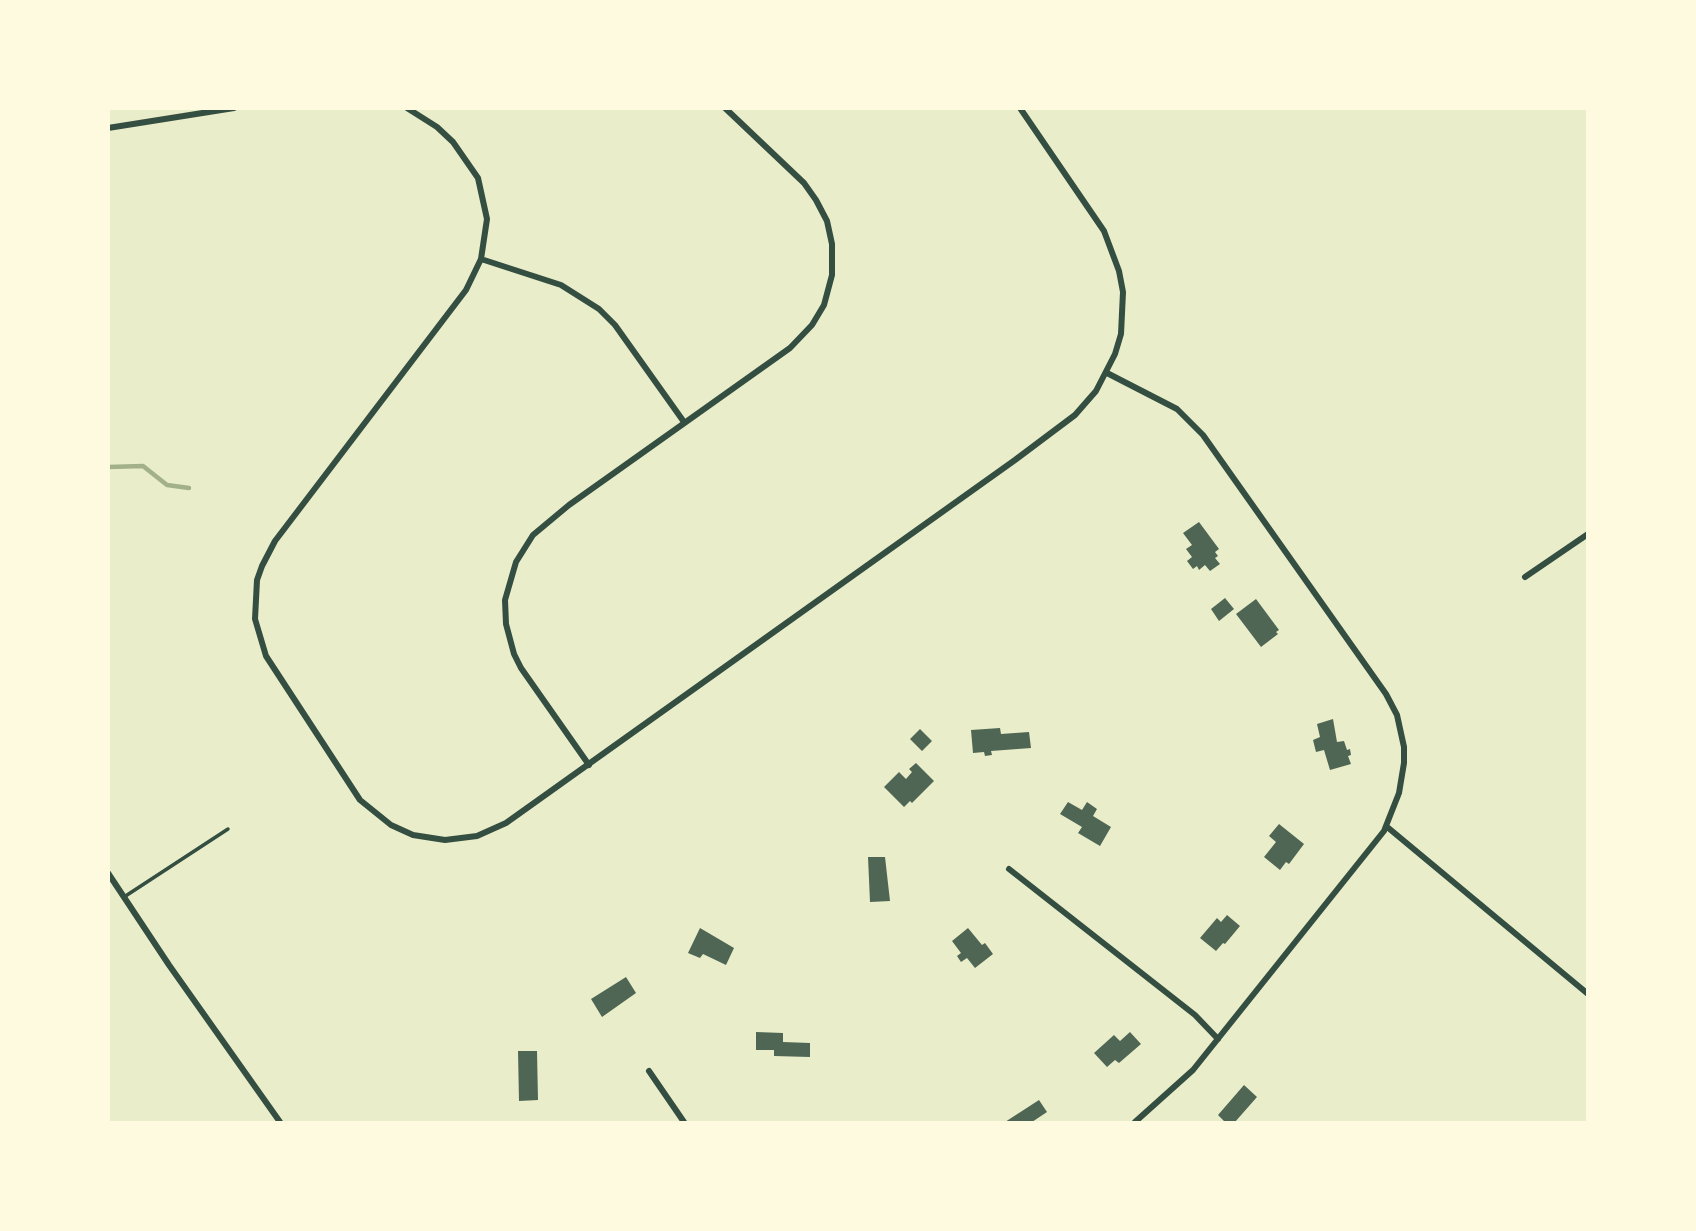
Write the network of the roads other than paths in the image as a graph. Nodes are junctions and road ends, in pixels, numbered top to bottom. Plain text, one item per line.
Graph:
1 (234, 108) edge
2 (407, 108) edge
3 (725, 108) edge
4 (1020, 108) edge
5 (108, 128) edge
6 (481, 259) junction
7 (1107, 373) junction
8 (684, 422) junction
9 (1587, 534) edge
10 (1525, 577) dead end
11 (589, 765) junction
12 (1386, 826) junction
13 (228, 829) dead end
14 (1009, 869) dead end
15 (108, 873) edge
16 (124, 897) junction
17 (1587, 994) edge
18 (1218, 1040) junction
19 (649, 1071) dead end
20 (280, 1122) edge
21 (684, 1122) edge
22 (1135, 1122) edge

1 - 5 street
2 - 6 street
3 - 8 street
4 - 7 street
6 - 8 street
6 - 11 street
7 - 11 street
7 - 12 street
8 - 11 street
9 - 10 street
12 - 17 street
12 - 18 street
13 - 16 lane
14 - 18 street
15 - 16 street
16 - 20 street
18 - 22 street
19 - 21 street

